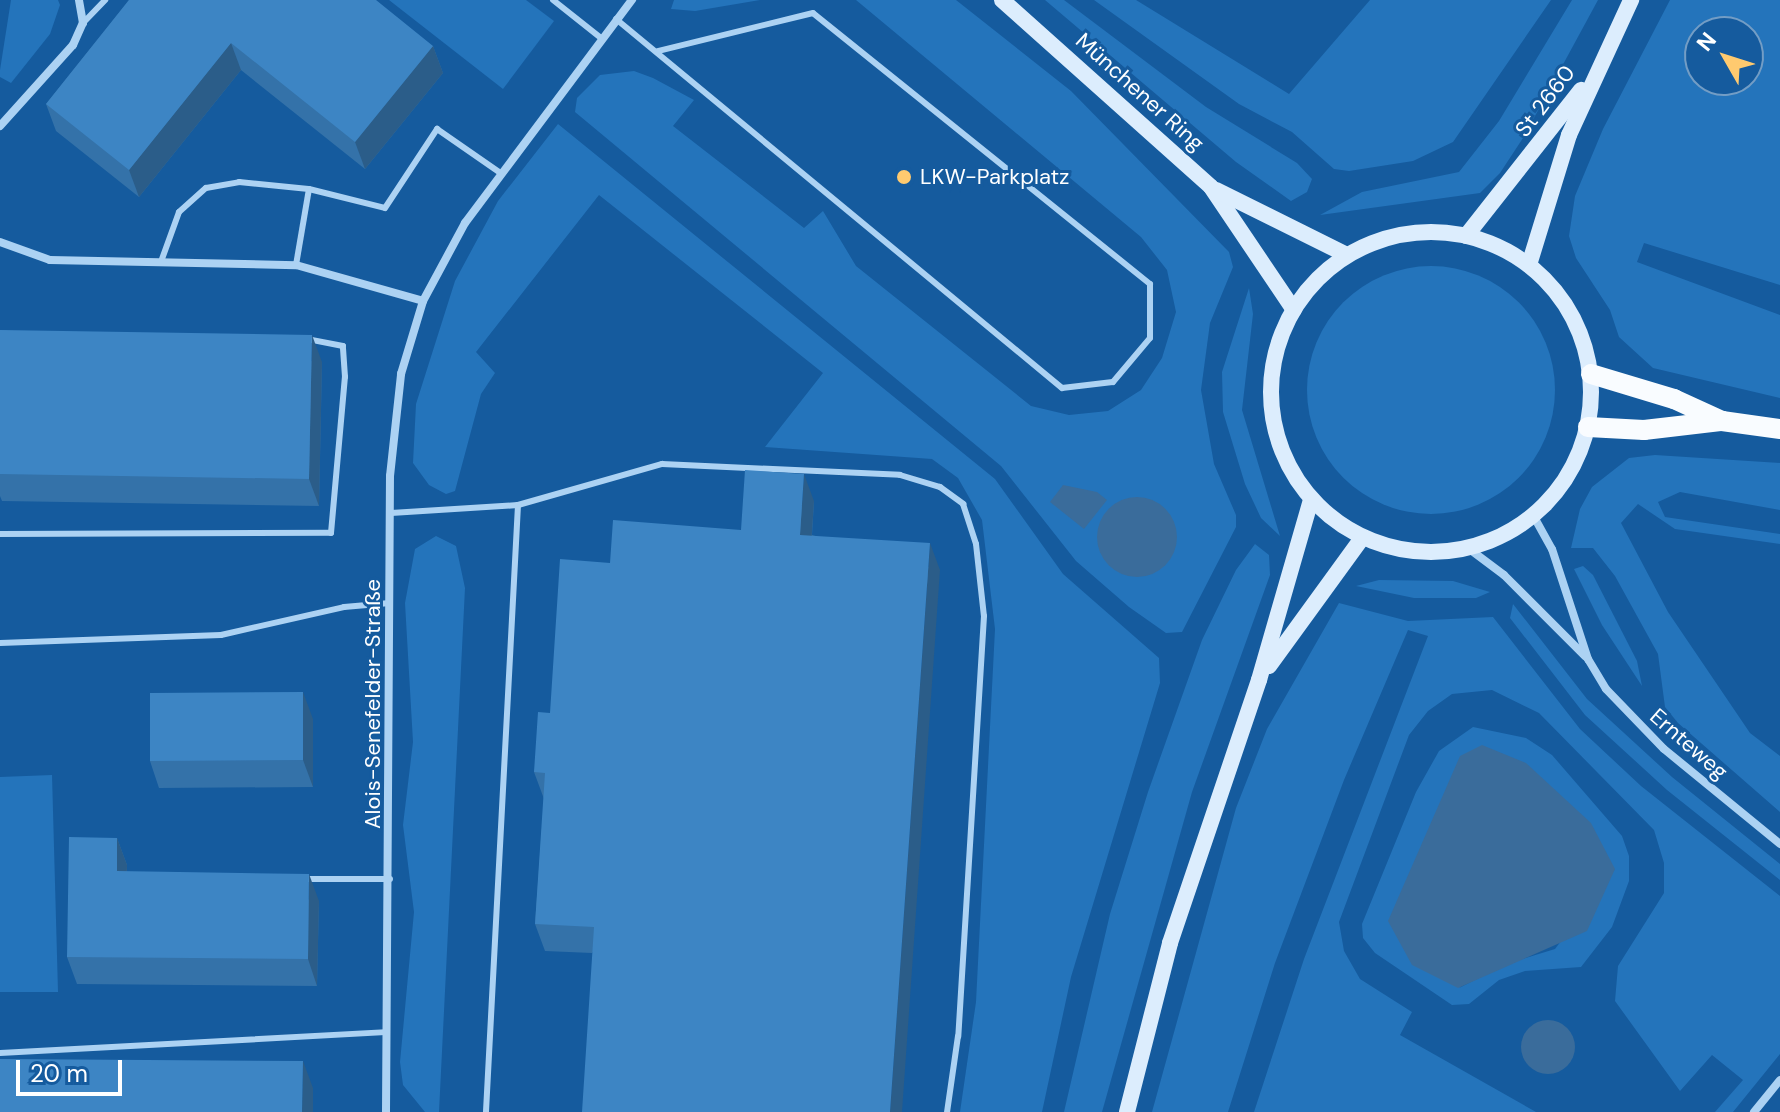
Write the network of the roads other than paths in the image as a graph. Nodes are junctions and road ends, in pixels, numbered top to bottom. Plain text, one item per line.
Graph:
1 (79, 0) edge
2 (105, 0) edge
3 (553, 0) edge
4 (632, 0) edge
5 (1002, 0) edge
6 (1631, 0) edge
7 (616, 19) junction
8 (83, 23) junction
9 (601, 38) junction
10 (658, 51) junction
11 (1594, 73) junction
12 (0, 126) edge
13 (499, 172) junction
14 (1211, 187) junction
15 (309, 189) junction
16 (1466, 236) junction
17 (2, 248) edge
18 (1347, 255) junction
19 (162, 259) junction
20 (296, 265) junction
21 (1529, 265) junction
22 (423, 301) junction
23 (1294, 310) junction
24 (299, 339) edge
25 (1591, 374) junction
26 (1722, 421) junction
27 (1588, 427) junction
28 (1780, 429) edge
29 (1311, 500) junction
30 (518, 505) junction
31 (391, 513) junction
32 (1533, 515) junction
33 (0, 534) edge
34 (1362, 538) junction
35 (1468, 548) junction
36 (390, 603) junction
37 (0, 643) edge
38 (1588, 659) junction
39 (1259, 680) junction
40 (1780, 844) edge
41 (302, 879) edge
42 (391, 879) junction
43 (385, 1032) junction
44 (0, 1053) edge
45 (1780, 1080) edge
46 (386, 1112) edge
47 (486, 1112) edge
48 (947, 1112) edge
49 (1127, 1112) edge
50 (1754, 1112) edge

1 - 8 street
2 - 8 lane
3 - 9 lane
4 - 7 street, Alois-Senefelder-Straße
5 - 14 main road, Münchener Ring
6 - 11 main road, St 2660
7 - 9 street, Alois-Senefelder-Straße
7 - 10 lane
8 - 12 street
9 - 13 street, Alois-Senefelder-Straße
10 - 10 lane
11 - 16 main road, St 2660
11 - 21 main road, St 2660
13 - 15 lane
13 - 22 street, Alois-Senefelder-Straße
14 - 18 main road, Münchener Ring
14 - 23 main road, Münchener Ring
15 - 19 lane
15 - 20 lane
16 - 18 main road
16 - 21 main road
17 - 19 street
18 - 23 main road
19 - 20 street
20 - 22 street
21 - 25 main road
22 - 31 street, Alois-Senefelder-Straße
23 - 29 main road
24 - 33 lane
25 - 26 main road
25 - 27 main road
26 - 27 main road
26 - 28 main road
27 - 32 main road
29 - 34 main road
29 - 39 main road
30 - 31 lane
30 - 47 lane
30 - 48 lane
31 - 36 street, Alois-Senefelder-Straße
32 - 35 main road
32 - 38 street, Ernteweg
34 - 35 main road
34 - 39 main road
35 - 38 street, Ernteweg
36 - 37 lane
36 - 42 street, Alois-Senefelder-Straße
38 - 40 street, Ernteweg
39 - 49 main road
41 - 42 lane
42 - 43 street, Alois-Senefelder-Straße
43 - 44 lane
43 - 46 street, Alois-Senefelder-Straße
45 - 50 street

